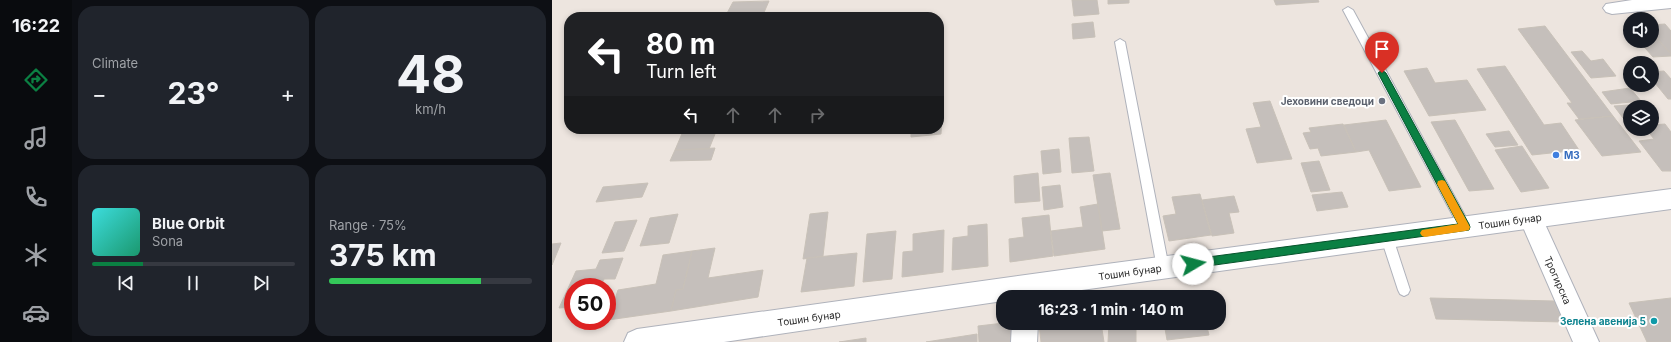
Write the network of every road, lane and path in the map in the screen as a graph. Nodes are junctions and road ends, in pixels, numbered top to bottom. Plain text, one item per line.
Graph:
1 (1671, 2) edge
2 (1612, 8) dead end
3 (1348, 10) dead end
4 (1120, 42) dead end
5 (1671, 199) edge
6 (1531, 218) junction
7 (1465, 227) junction
8 (1387, 238) junction
9 (1163, 268) junction
10 (1039, 290) edge
11 (1404, 290) dead end
12 (996, 296) edge
13 (1025, 330) edge
14 (637, 342) edge
15 (1024, 342) edge
16 (1586, 342) edge

1 - 2 main road
3 - 7 lane
4 - 9 lane
5 - 6 main road, Тошин бунар
6 - 7 main road, Тошин бунар
6 - 16 main road, Трогирска
7 - 8 main road, Тошин бунар
8 - 9 main road, Тошин бунар
8 - 11 lane
9 - 10 main road, Тошин бунар
12 - 14 main road, Тошин бунар
13 - 15 main road

